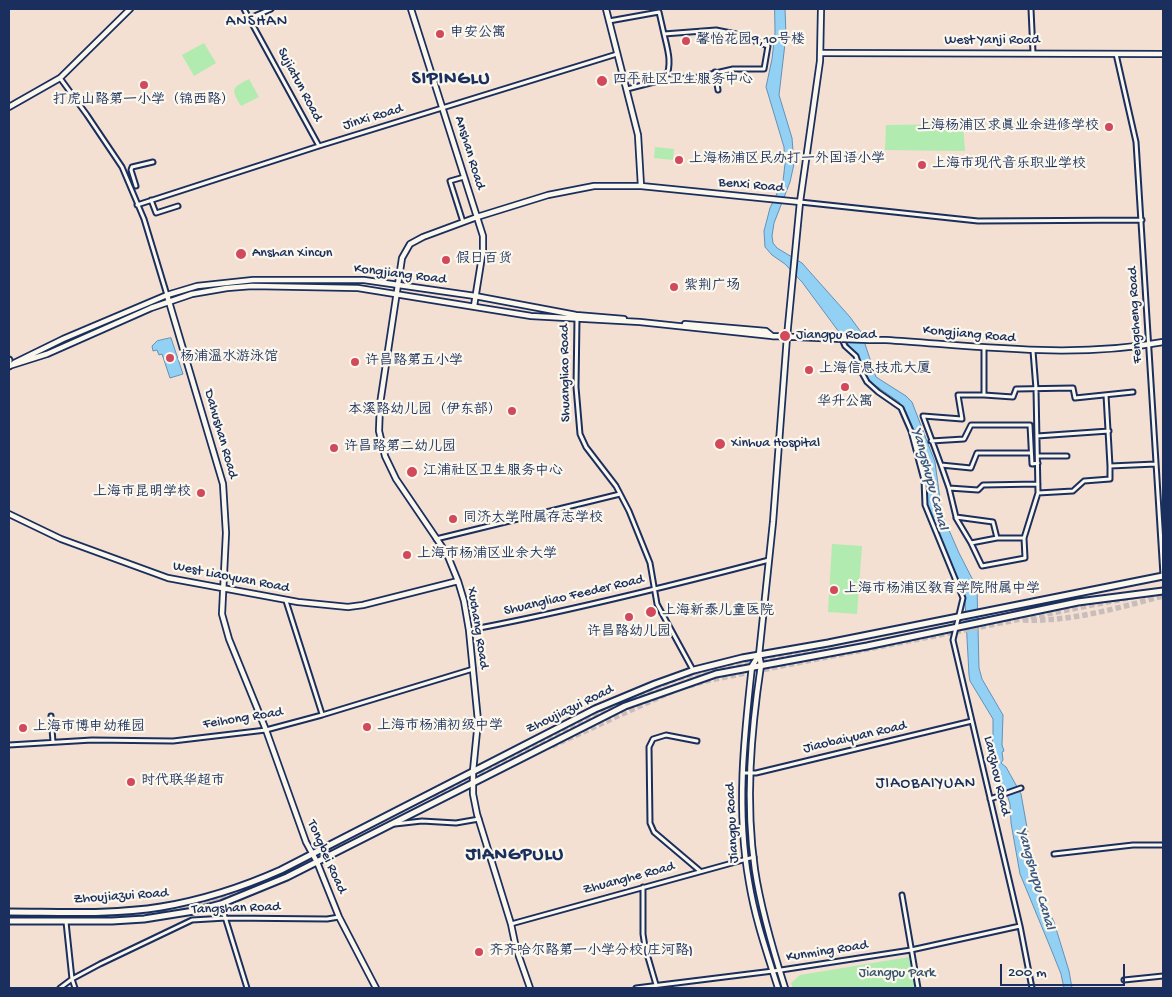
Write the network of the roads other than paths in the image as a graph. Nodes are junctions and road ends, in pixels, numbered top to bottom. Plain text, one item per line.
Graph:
1 (130, 9) edge
2 (244, 9) edge
3 (270, 9) edge
4 (411, 9) edge
5 (606, 9) edge
6 (822, 9) edge
7 (1031, 9) edge
8 (250, 18) junction
9 (609, 21) junction
10 (664, 34) junction
11 (821, 53) junction
12 (1034, 53) junction
13 (617, 54) junction
14 (1116, 54) junction
15 (1163, 54) edge
16 (715, 72) junction
17 (60, 78) junction
18 (666, 78) junction
19 (627, 89) junction
20 (718, 90) dead end
21 (9, 107) edge
22 (443, 108) junction
23 (319, 146) junction
24 (153, 162) dead end
25 (464, 176) junction
26 (136, 186) dead end
27 (640, 186) junction
28 (151, 200) junction
29 (800, 202) junction
30 (137, 205) junction
31 (178, 206) dead end
32 (477, 217) junction
33 (1142, 220) junction
34 (462, 222) junction
35 (397, 284) junction
36 (396, 293) junction
37 (167, 295) junction
38 (475, 296) junction
39 (170, 303) junction
40 (474, 306) junction
41 (577, 317) junction
42 (787, 336) junction
43 (842, 339) junction
44 (1163, 342) edge
45 (1150, 345) junction
46 (984, 348) junction
47 (1033, 351) junction
48 (9, 360) edge
49 (9, 366) edge
50 (1036, 389) junction
51 (1133, 392) dead end
52 (984, 395) junction
53 (1106, 395) junction
54 (1108, 431) junction
55 (1037, 436) junction
56 (931, 442) junction
57 (1031, 452) junction
58 (1038, 456) junction
59 (1067, 456) dead end
60 (1038, 464) junction
61 (1156, 464) junction
62 (941, 465) junction
63 (1110, 466) junction
64 (1038, 484) junction
65 (949, 488) junction
66 (1038, 493) junction
67 (620, 494) junction
68 (9, 514) edge
69 (956, 517) junction
70 (997, 538) junction
71 (1024, 538) junction
72 (436, 540) junction
73 (971, 543) junction
74 (769, 560) junction
75 (1163, 576) edge
76 (458, 580) junction
77 (222, 590) junction
78 (655, 590) junction
79 (1163, 591) edge
80 (286, 601) junction
81 (963, 616) junction
82 (955, 628) junction
83 (469, 630) junction
84 (759, 655) junction
85 (761, 665) junction
86 (752, 666) junction
87 (473, 669) junction
88 (694, 670) junction
89 (322, 715) junction
90 (50, 716) dead end
91 (972, 721) junction
92 (266, 730) junction
93 (697, 741) dead end
94 (53, 742) junction
95 (9, 745) edge
96 (473, 771) junction
97 (743, 773) junction
98 (750, 773) junction
99 (472, 784) junction
100 (1021, 788) dead end
101 (990, 799) junction
102 (479, 819) junction
103 (389, 825) junction
104 (1163, 845) edge
105 (313, 854) junction
106 (1054, 854) dead end
107 (754, 857) junction
108 (745, 859) junction
109 (317, 862) junction
110 (701, 871) junction
111 (643, 887) junction
112 (902, 895) dead end
113 (221, 904) junction
114 (9, 912) edge
115 (339, 917) junction
116 (226, 918) junction
117 (9, 921) edge
118 (66, 921) junction
119 (511, 924) junction
120 (1020, 926) junction
121 (911, 950) junction
122 (780, 970) junction
123 (772, 971) junction
124 (1163, 976) edge
125 (72, 979) junction
126 (1124, 980) dead end
127 (656, 987) edge
128 (60, 988) edge
129 (75, 988) edge
130 (247, 988) edge
131 (376, 988) edge
132 (530, 988) edge
133 (636, 988) edge
134 (778, 988) edge
135 (785, 988) edge
136 (918, 988) edge
137 (1032, 988) edge

1 - 17 street
2 - 8 street, Sujiatun Road
3 - 8 street
4 - 22 street, Anshan Road
5 - 9 street
6 - 11 street, Jiangpu Road
7 - 12 street
8 - 23 street, Sujiatun Road
9 - 10 street
9 - 13 street
10 - 16 street
10 - 18 street
11 - 12 street, West Yanji Road
11 - 29 street, Jiangpu Road
12 - 14 street, West Yanji Road
13 - 19 street
13 - 22 street, Jinxi Road
14 - 15 street, West Yanji Road
14 - 33 street, Fengcheng Road
16 - 18 street
16 - 20 street
17 - 21 street
17 - 30 street, Dahushan Road
18 - 19 street
19 - 27 street
22 - 23 street, Jinxi Road
22 - 25 street, Anshan Road
23 - 28 street, Jinxi Road
24 - 26 street
25 - 32 street, Anshan Road
25 - 34 street
27 - 29 street, Benxi Road
27 - 32 street, Benxi Road
28 - 30 street, Jinxi Road
28 - 31 street
29 - 33 street, Benxi Road
29 - 42 street, Jiangpu Road
30 - 37 street, Dahushan Road
32 - 34 street, Benxi Road
32 - 38 street, Anshan Road
33 - 45 street, Fengcheng Road
34 - 35 street, Benxi Road
35 - 36 street, Xuchang Road
35 - 37 street, Kongjiang Road
35 - 38 street, Kongjiang Road
36 - 39 street, Kongjiang Road
36 - 40 street, Kongjiang Road
36 - 72 street, Xuchang Road
37 - 39 street, Dahushan Road
37 - 39 street, Kongjiang Road
38 - 40 street, Anshan Road
38 - 41 street, Kongjiang Road
39 - 77 street, Dahushan Road
40 - 41 street, Kongjiang Road
41 - 42 street, Kongjiang Road
41 - 67 street, Shuangliao Road
42 - 43 street, Kongjiang Road
42 - 74 street, Jiangpu Road
43 - 46 street, Kongjiang Road, bridge
43 - 81 street
44 - 45 street, Kongjiang Road
45 - 47 street, Kongjiang Road
45 - 61 street, Fengcheng Road
46 - 47 street, Kongjiang Road
46 - 52 street
47 - 50 street
48 - 49 main road
50 - 52 street
50 - 53 street
50 - 55 street
51 - 53 street
52 - 56 street
53 - 54 street
54 - 55 street
54 - 63 street
55 - 58 street
56 - 57 street
56 - 62 street
57 - 60 street
57 - 62 street
58 - 59 street
58 - 60 street
60 - 64 street
61 - 63 street
61 - 75 street, Fengcheng Road
62 - 65 street
63 - 66 street
64 - 65 street
64 - 66 street
65 - 69 street
66 - 71 street
67 - 72 street
67 - 78 street, Shuangliao Road
68 - 77 street, West Liaoyuan Road
69 - 70 street
69 - 73 street
70 - 71 street
70 - 73 street
71 - 73 street
72 - 76 street, Xuchang Road
74 - 78 street, Shuangliao Feeder Road
74 - 84 street, Jiangpu Road
75 - 81 main road, Zhoujiazui Road
76 - 80 street, West Liaoyuan Road
76 - 83 street, Xuchang Road
77 - 80 street, West Liaoyuan Road
77 - 92 street, Dahushan Road
78 - 83 street, Shuangliao Feeder Road
78 - 88 street, Shuangliao Road
79 - 82 main road, Zhoujiazui Road
80 - 89 street
81 - 82 street
81 - 84 main road, Zhoujiazui Road
82 - 85 main road, Zhoujiazui Road
82 - 91 street, Lanzhou Road
83 - 87 street, Xuchang Road
84 - 85 street, Jiangpu Road
84 - 86 street, Jiangpu Road
84 - 88 main road, Zhoujiazui Road
85 - 86 main road, Zhoujiazui Road
85 - 98 street, Jiangpu Road
86 - 97 street, Jiangpu Road
86 - 99 main road, Zhoujiazui Road
87 - 89 street, Feihong Road
87 - 96 street, Xuchang Road
88 - 96 main road, Zhoujiazui Road
89 - 92 street, Feihong Road
90 - 94 street
91 - 98 street, Jiaobaiyuan Road
91 - 101 street, Lanzhou Road
92 - 94 street, Feihong Road
92 - 105 street, Tongbei Road
93 - 110 street
94 - 95 street, Feihong Road
96 - 99 street, Xuchang Road
96 - 105 main road, Zhoujiazui Road
97 - 98 street, Jiaobaiyuan Road
97 - 108 street, Jiangpu Road
98 - 107 street, Jiangpu Road
99 - 102 street, Xuchang Road
99 - 103 main road, Zhoujiazui Road
100 - 101 street
101 - 120 street, Lanzhou Road
102 - 103 street
102 - 119 street, Xuchang Road
103 - 109 main road, Zhoujiazui Road
104 - 106 street
105 - 109 street, Tongbei Road
105 - 114 main road, Zhoujiazui Road
107 - 108 street, Zhuanghe Road
107 - 122 street, Jiangpu Road
108 - 110 street, Zhuanghe Road
108 - 123 street, Jiangpu Road
109 - 113 main road, Zhoujiazui Road
109 - 115 street, Tongbei Road
110 - 111 street, Zhuanghe Road
111 - 119 street, Zhuanghe Road
111 - 127 street
112 - 121 street
113 - 116 street
113 - 118 main road, Zhoujiazui Road
115 - 116 street, Tangshan Road
115 - 131 street, Tongbei Road
116 - 125 street, Tangshan Road
116 - 130 street
117 - 118 main road, Zhoujiazui Road
118 - 125 street
119 - 132 street, Xuchang Road
120 - 121 street, Kunming Road
120 - 137 street, Lanzhou Road
121 - 122 street, Kunming Road
121 - 136 street
122 - 123 street, Kunming Road
122 - 135 street, Jiangpu Road
123 - 127 street, Kunming Road
123 - 134 street, Jiangpu Road
124 - 126 street
125 - 128 street, Tangshan Road
125 - 129 street
127 - 133 street, Kunming Road

